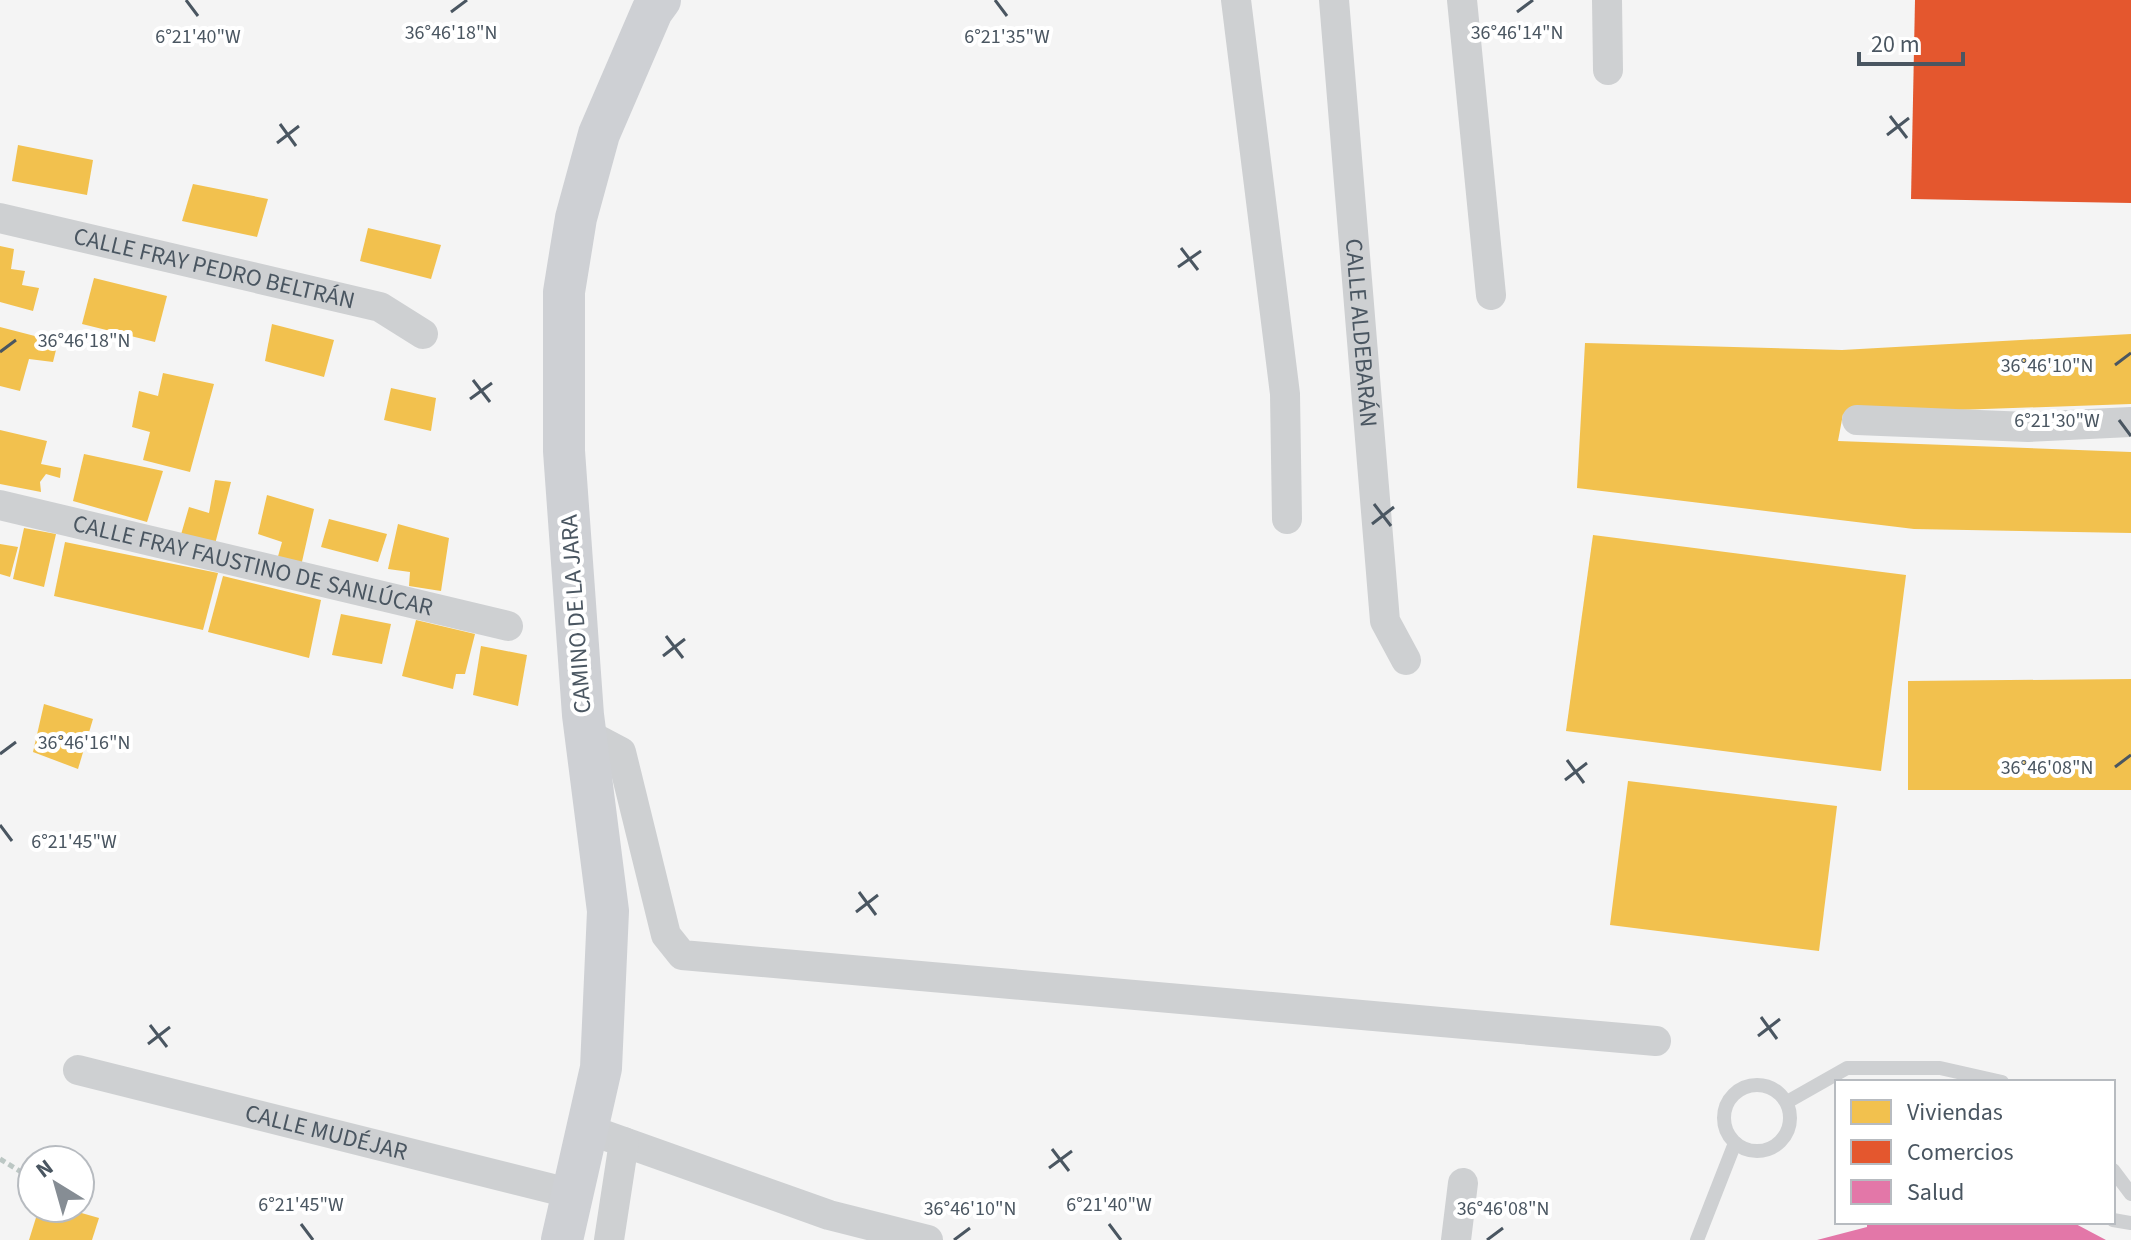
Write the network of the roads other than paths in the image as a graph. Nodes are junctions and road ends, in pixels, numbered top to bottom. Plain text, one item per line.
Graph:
1 (660, 0) edge
2 (1236, 0) edge
3 (1334, 0) edge
4 (1462, 0) edge
5 (1607, 0) edge
6 (1608, 70) dead end
7 (0, 218) edge
8 (1491, 295) dead end
9 (423, 334) dead end
10 (1857, 420) dead end
11 (2131, 422) edge
12 (0, 505) edge
13 (1287, 519) dead end
14 (508, 626) dead end
15 (1406, 660) dead end
16 (585, 733) junction
17 (1656, 1041) dead end
18 (78, 1070) dead end
19 (1918, 1075) edge
20 (1993, 1080) edge
21 (1787, 1102) junction
22 (606, 1136) junction
23 (1735, 1143) junction
24 (2115, 1173) edge
25 (1463, 1183) dead end
26 (573, 1194) junction
27 (2131, 1194) edge
28 (562, 1240) edge
29 (609, 1240) edge
30 (928, 1240) edge
31 (1456, 1240) edge
32 (1697, 1240) edge

1 - 16 street, CAMINO DE LA JARA
2 - 13 street
3 - 15 street, CALLE ALDEBARÁN
4 - 8 street
5 - 6 street
7 - 9 street, CALLE FRAY PEDRO BELTRÁN
10 - 11 street
12 - 14 street, CALLE FRAY FAUSTINO DE SANLÚCAR
16 - 17 street
16 - 22 street, CAMINO DE LA JARA
18 - 26 street, CALLE MUDÉJAR
19 - 20 lane
19 - 21 lane
21 - 23 lane
21 - 23 lane
22 - 26 street, CAMINO DE LA JARA
22 - 29 street
22 - 30 street
23 - 32 lane
24 - 27 lane
25 - 31 street
26 - 28 street, CAMINO DE LA JARA

